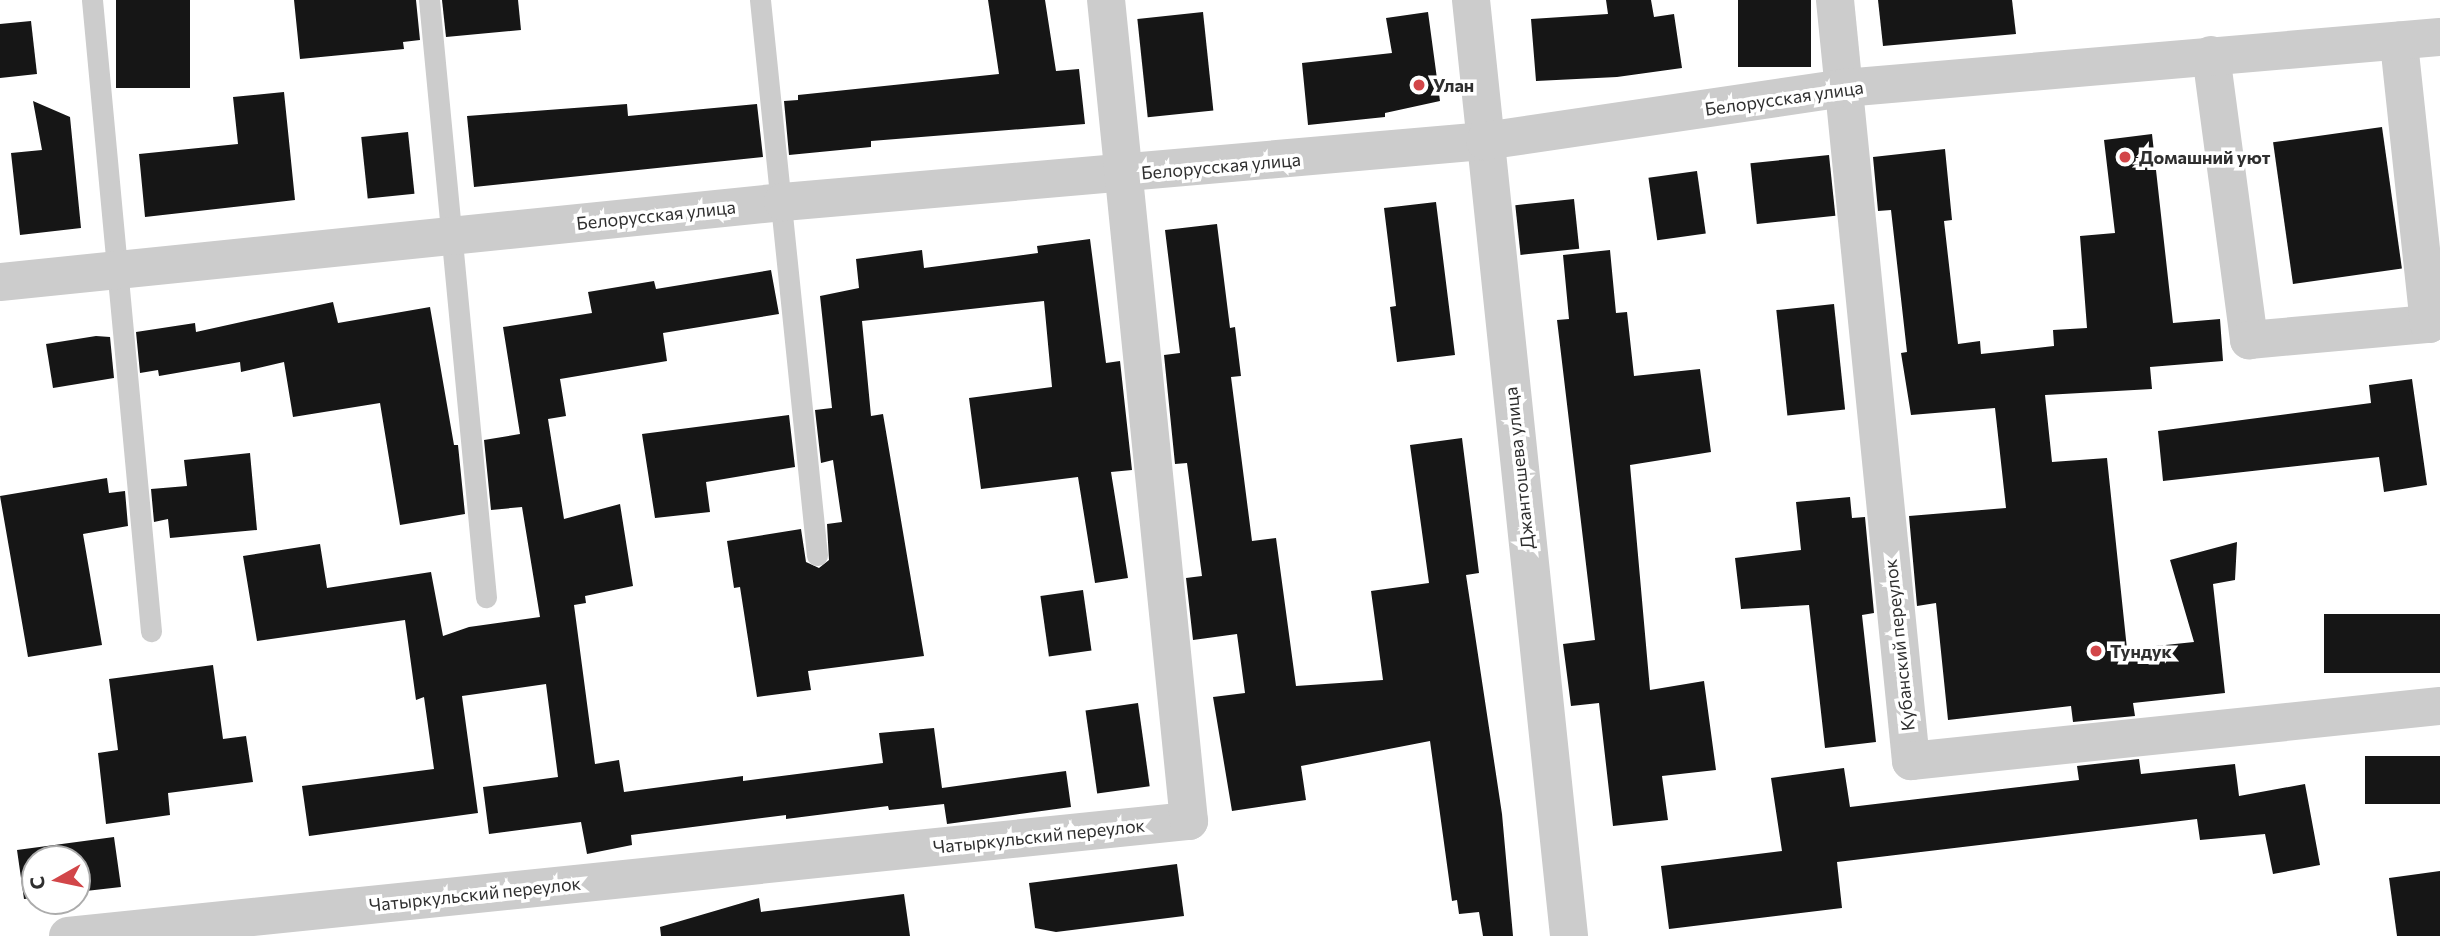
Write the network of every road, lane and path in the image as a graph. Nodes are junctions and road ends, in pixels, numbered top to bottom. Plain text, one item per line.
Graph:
1 (92, 0) edge
2 (429, 0) edge
3 (760, 0) edge
4 (1106, 0) edge
5 (1471, 0) edge
6 (1835, 0) edge
7 (2440, 37) edge
8 (2399, 41) junction
9 (2211, 55) junction
10 (1844, 88) junction
11 (1485, 141) junction
12 (1124, 175) junction
13 (783, 202) junction
14 (449, 235) junction
15 (117, 269) junction
16 (0, 282) edge
17 (817, 555) dead end
18 (486, 597) dead end
19 (151, 631) dead end
20 (2440, 706) edge
21 (68, 936) edge
22 (1569, 936) edge

1 - 15 lane
2 - 14 lane
3 - 13 lane
4 - 12 street, Чатыркульский переулок
5 - 11 street, Джантошева улица
6 - 10 street, Кубанский переулок
7 - 8 street, Белорусская улица
8 - 9 street, Белорусская улица
8 - 9 street
9 - 10 street, Белорусская улица
10 - 11 street, Белорусская улица
10 - 20 street, Кубанский переулок
11 - 12 street, Белорусская улица
11 - 22 street, Джантошева улица
12 - 13 street, Белорусская улица
12 - 21 street, Чатыркульский переулок
13 - 14 street, Белорусская улица
13 - 17 lane
14 - 15 street, Белорусская улица
14 - 18 lane
15 - 16 street, Белорусская улица
15 - 19 lane

